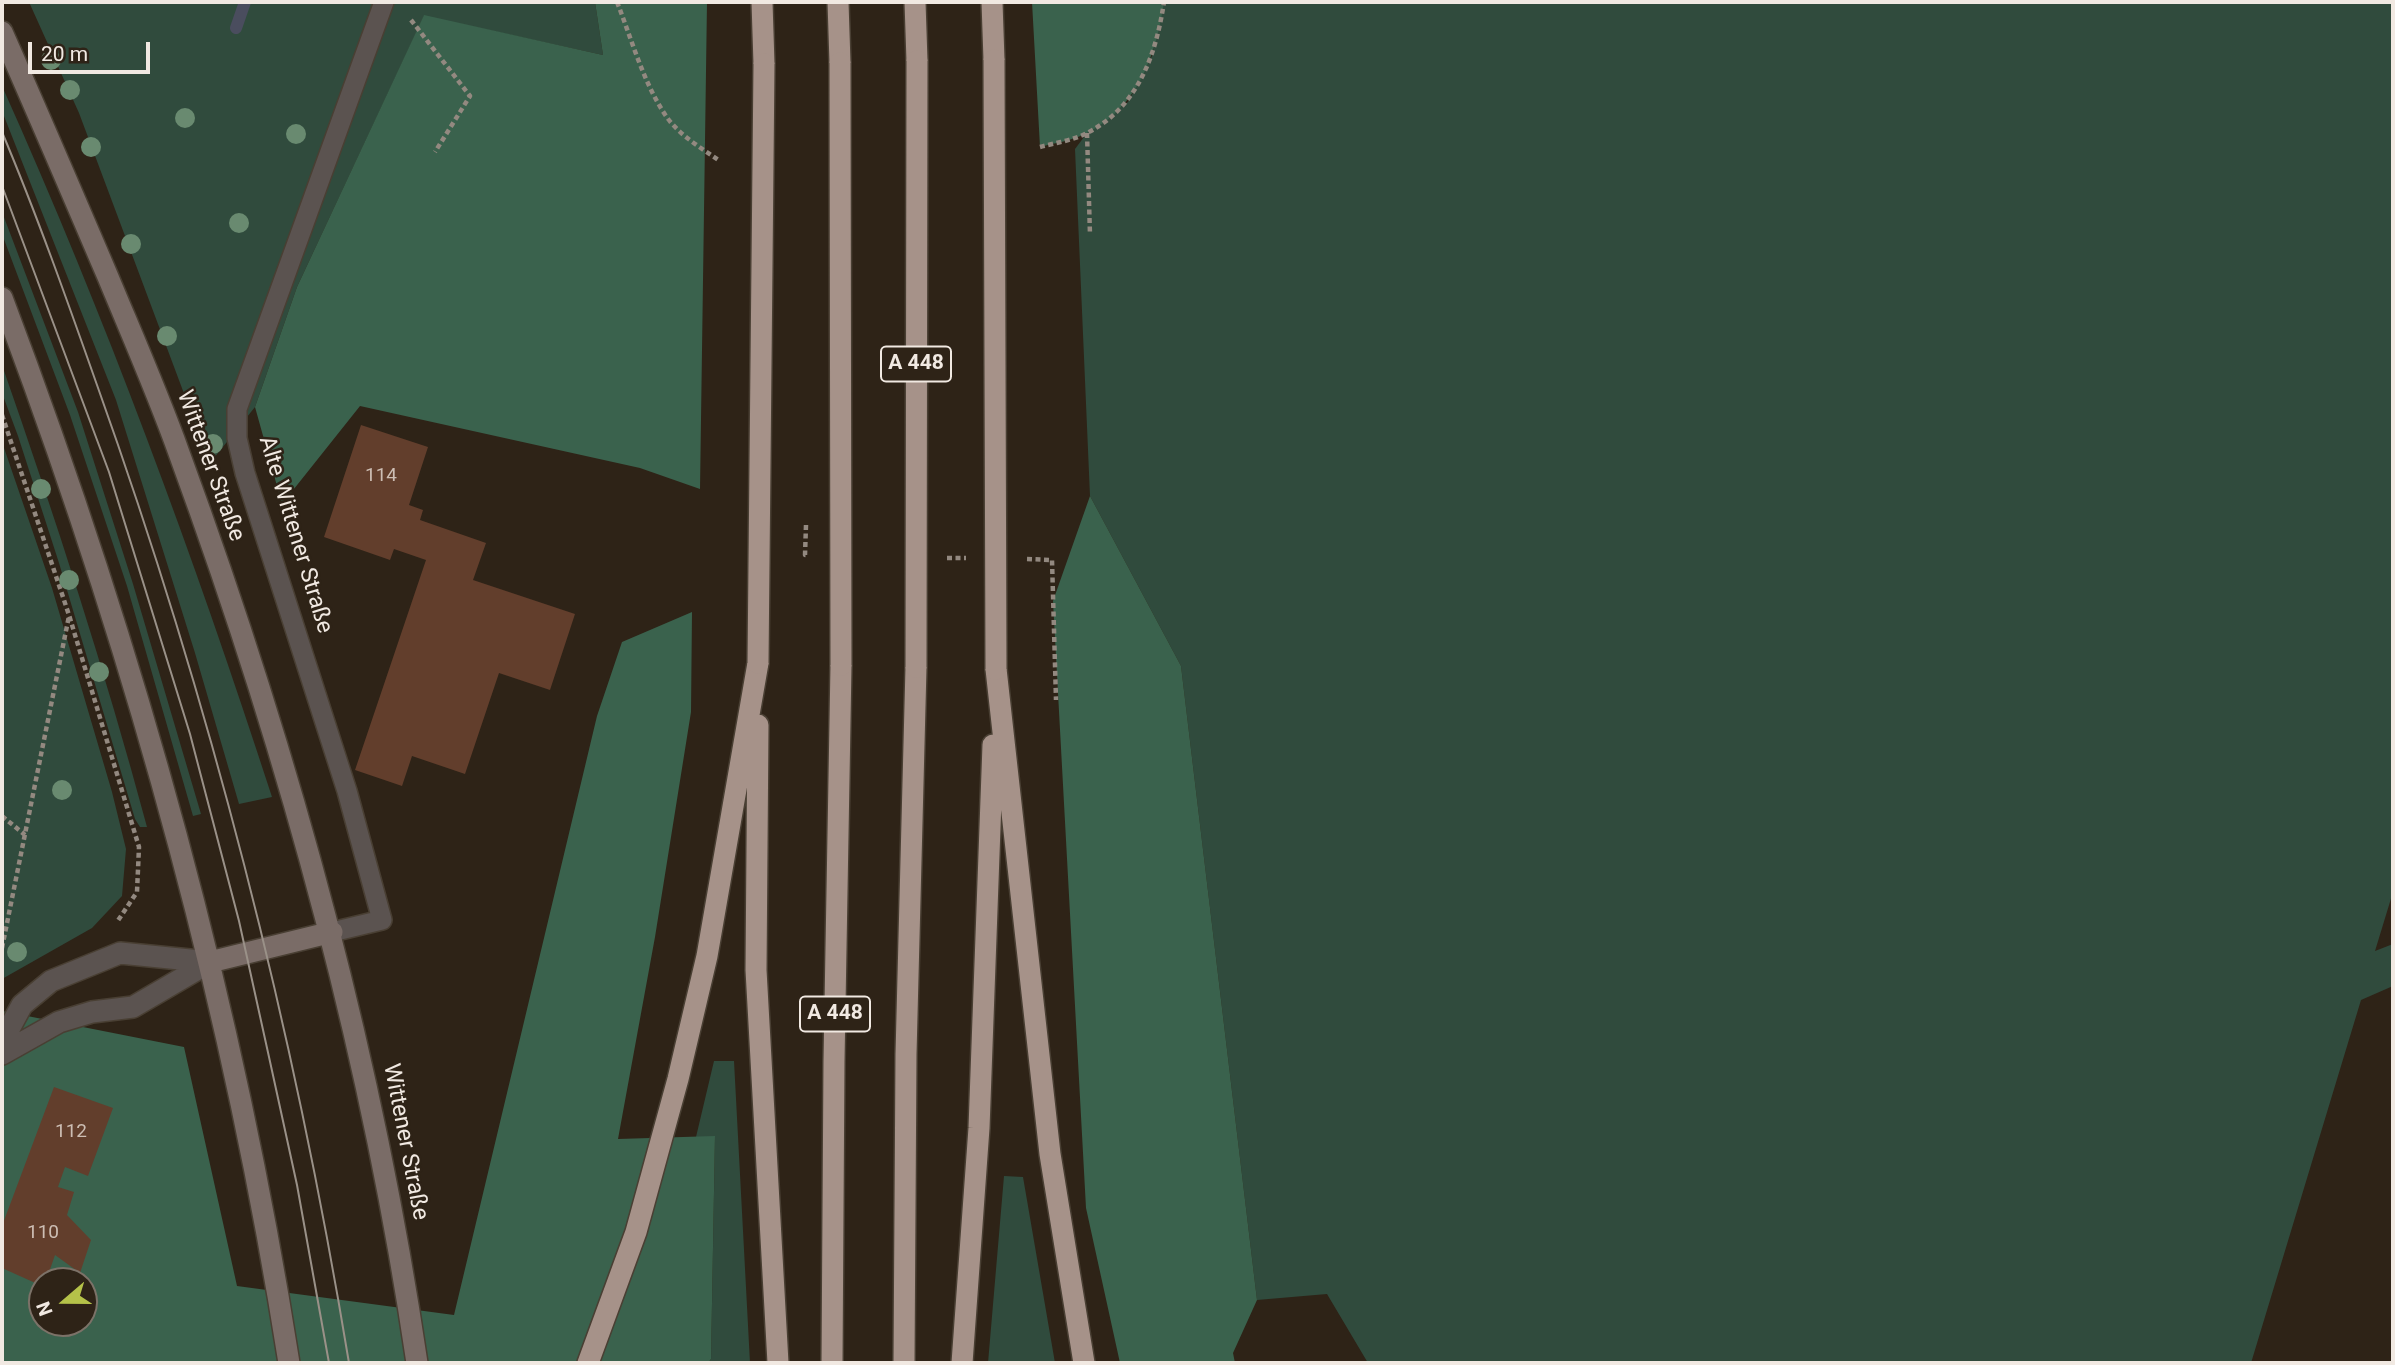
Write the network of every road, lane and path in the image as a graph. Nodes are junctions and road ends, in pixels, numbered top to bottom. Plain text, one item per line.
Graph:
1 (384, 2) edge
2 (617, 2) edge
3 (762, 2) edge
4 (838, 2) edge
5 (915, 2) edge
6 (992, 2) edge
7 (1164, 2) edge
8 (2, 32) edge
9 (1087, 133) junction
10 (1040, 147) dead end
11 (435, 152) dead end
12 (720, 161) dead end
13 (1090, 235) dead end
14 (2, 298) edge
15 (2, 415) edge
16 (1052, 560) dead end
17 (69, 615) junction
18 (758, 663) junction
19 (996, 669) junction
20 (1056, 700) dead end
21 (2, 816) edge
22 (25, 836) junction
23 (139, 847) dead end
24 (332, 932) junction
25 (2, 948) edge
26 (210, 962) junction
27 (2, 1042) edge
28 (2, 1054) edge
29 (289, 1363) edge
30 (417, 1363) edge
31 (587, 1363) edge
32 (778, 1363) edge
33 (832, 1363) edge
34 (904, 1363) edge
35 (962, 1363) edge
36 (1084, 1363) edge

1 - 11 path
1 - 24 lane, Alte Wittener Straße
2 - 12 path
3 - 18 highway, bridge
4 - 33 highway, A 448, bridge
5 - 34 highway, A 448, bridge
6 - 19 highway, bridge
7 - 9 path
8 - 24 main road, Wittener Straße
9 - 10 path
9 - 13 path
14 - 26 main road
15 - 17 path
16 - 20 path
17 - 22 path
17 - 23 path
18 - 31 highway
18 - 32 highway
19 - 35 highway
19 - 36 highway
21 - 22 path
22 - 25 path
24 - 26 main road
24 - 30 main road, Wittener Straße
26 - 27 street
26 - 28 street
26 - 29 main road

